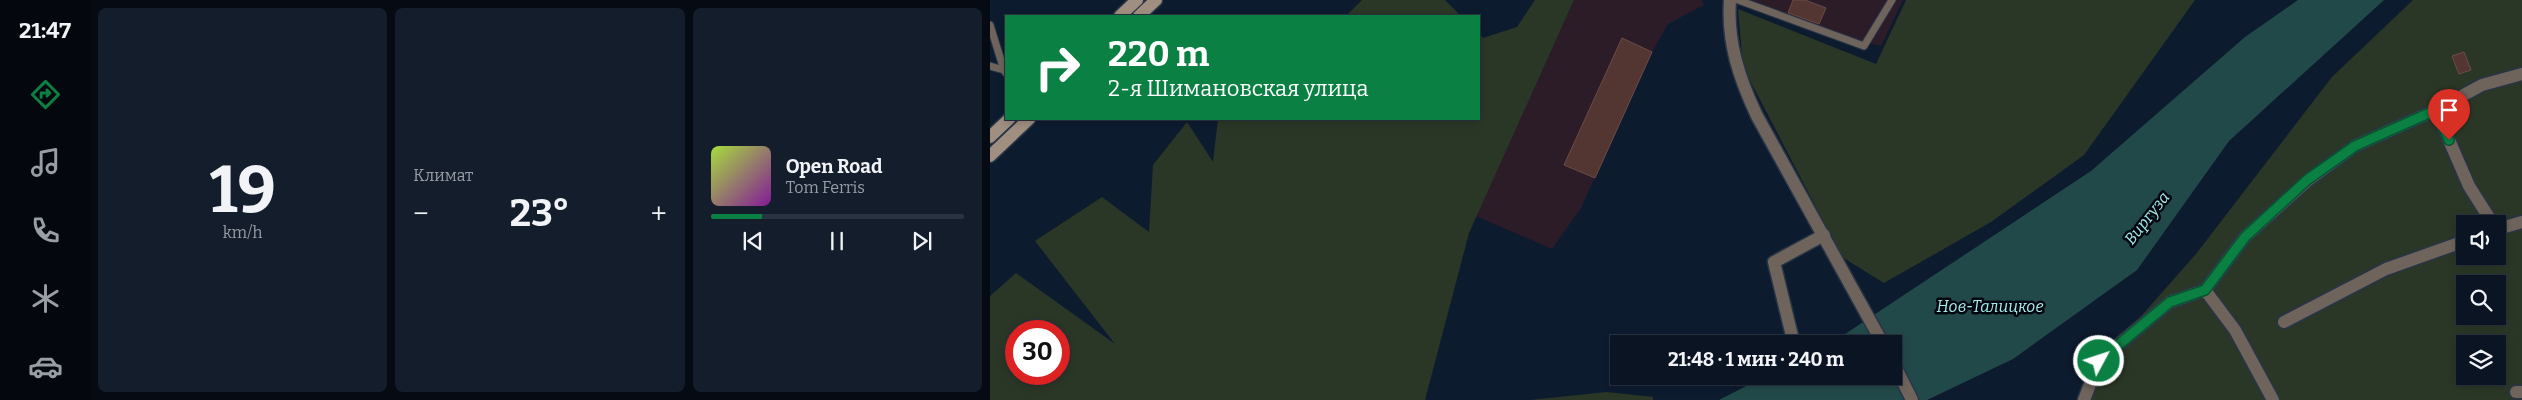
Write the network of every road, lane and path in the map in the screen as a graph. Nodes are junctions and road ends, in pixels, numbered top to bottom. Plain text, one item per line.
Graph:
1 (1137, 0) edge
2 (1156, 0) edge
3 (1730, 0) edge
4 (1738, 0) edge
5 (1892, 0) edge
6 (1121, 15) edge
7 (1140, 15) edge
8 (990, 25) edge
9 (990, 66) edge
10 (1005, 72) edge
11 (2522, 74) edge
12 (2436, 110) junction
13 (1008, 120) edge
14 (1028, 120) edge
15 (990, 137) edge
16 (990, 156) edge
17 (2487, 215) edge
18 (2522, 222) edge
19 (2506, 227) edge
20 (1824, 235) junction
21 (2456, 244) edge
22 (2205, 290) junction
23 (2284, 322) dead end
24 (1792, 335) edge
25 (1878, 335) edge
26 (1902, 380) edge
27 (1912, 400) edge
28 (2084, 400) edge
29 (2272, 400) edge

1 - 6 main road
2 - 7 main road
3 - 20 street
4 - 5 lane
8 - 10 lane
9 - 10 lane
11 - 12 street
12 - 17 street
12 - 22 street
13 - 15 main road
14 - 16 main road
18 - 19 street
20 - 24 street
20 - 25 street
21 - 23 street
22 - 28 street
22 - 29 street
26 - 27 street

